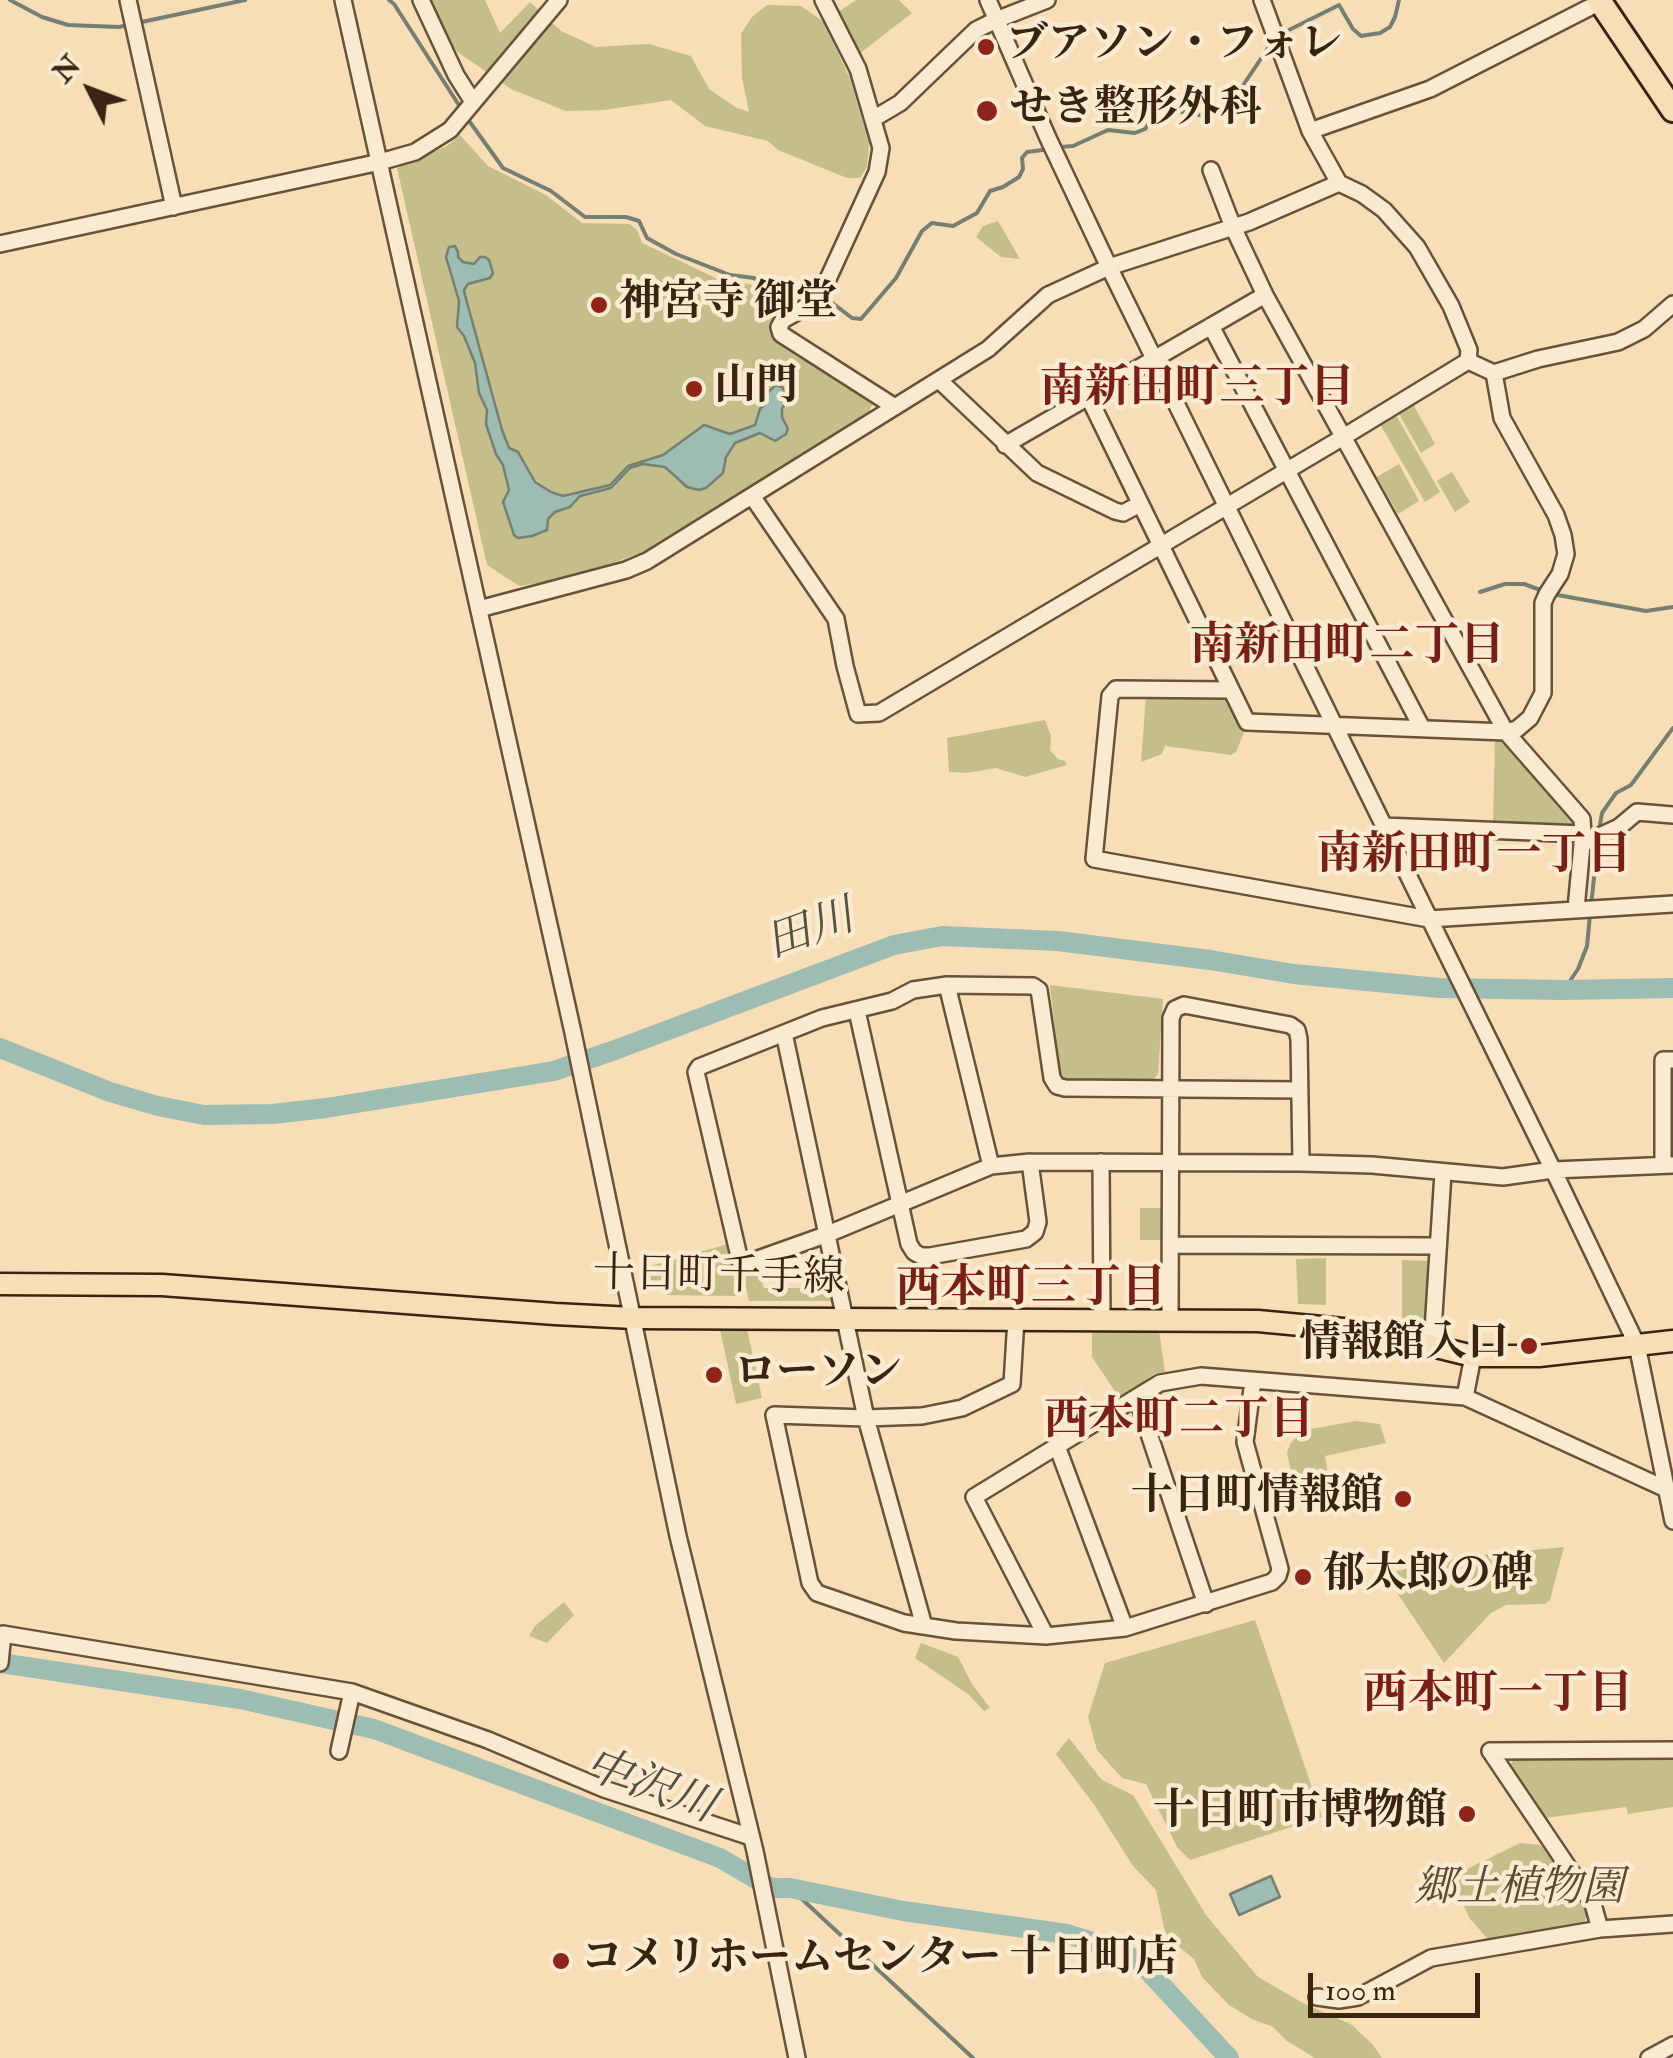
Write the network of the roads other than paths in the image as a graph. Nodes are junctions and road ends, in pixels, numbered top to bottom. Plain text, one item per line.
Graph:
1 (343, 0) edge
2 (421, 0) edge
3 (559, 0) edge
4 (823, 0) edge
5 (988, 0) edge
6 (1047, 0) edge
7 (1262, 0) edge
8 (1601, 1) edge
9 (129, 7) edge
10 (996, 20) junction
11 (473, 102) junction
12 (1673, 110) edge
13 (873, 119) junction
14 (1310, 131) junction
15 (380, 162) junction
16 (1211, 170) dead end
17 (1338, 183) junction
18 (174, 206) junction
19 (1233, 226) junction
20 (0, 244) edge
21 (1109, 267) junction
22 (1265, 295) junction
23 (1673, 304) edge
24 (1211, 326) junction
25 (1153, 358) junction
26 (1468, 360) junction
27 (1494, 372) junction
28 (940, 380) junction
29 (1088, 396) junction
30 (895, 407) junction
31 (1345, 436) junction
32 (1005, 445) junction
33 (1287, 470) junction
34 (752, 496) junction
35 (1140, 504) junction
36 (1225, 506) junction
37 (1160, 544) junction
38 (479, 609) junction
39 (1231, 690) junction
40 (1332, 725) junction
41 (1422, 728) junction
42 (1506, 732) junction
43 (1673, 815) edge
44 (1383, 826) junction
45 (1585, 840) junction
46 (1673, 904) edge
47 (1576, 908) junction
48 (1430, 919) junction
49 (947, 985) junction
50 (857, 1011) junction
51 (784, 1033) junction
52 (1673, 1060) edge
53 (1170, 1089) junction
54 (1300, 1090) junction
55 (1030, 1162) junction
56 (1100, 1162) junction
57 (1170, 1162) junction
58 (1300, 1162) junction
59 (1668, 1165) edge
60 (992, 1166) junction
61 (1553, 1170) junction
62 (1442, 1173) junction
63 (901, 1203) junction
64 (828, 1234) junction
65 (1170, 1245) junction
66 (1438, 1246) junction
67 (0, 1284) edge
68 (634, 1318) junction
69 (846, 1319) junction
70 (1102, 1319) junction
71 (1170, 1319) junction
72 (1016, 1320) junction
73 (1673, 1341) edge
74 (1637, 1345) junction
75 (1432, 1346) junction
76 (1473, 1356) junction
77 (1253, 1380) junction
78 (1465, 1397) junction
79 (1137, 1398) junction
80 (866, 1418) junction
81 (1057, 1446) junction
82 (1666, 1488) junction
83 (1673, 1521) edge
84 (1206, 1604) junction
85 (924, 1626) junction
86 (1126, 1628) junction
87 (1046, 1636) junction
88 (2, 1645) edge
89 (0, 1663) edge
90 (351, 1696) junction
91 (339, 1747) dead end
92 (1673, 1750) edge
93 (753, 1844) junction
94 (1673, 1924) edge
95 (1600, 1929) junction
96 (1317, 1997) dead end
97 (1673, 2045) edge
98 (797, 2058) edge
99 (1650, 2058) edge

1 - 15 street
2 - 11 street
3 - 11 street
4 - 13 street
5 - 10 street
6 - 10 street
7 - 14 street
8 - 12 highway
8 - 14 street
9 - 18 street
10 - 13 street
10 - 21 street
11 - 15 street
13 - 30 street
14 - 17 street
15 - 18 street
15 - 38 street
16 - 19 street
17 - 19 street
17 - 26 street
18 - 20 street
19 - 21 street
19 - 22 street
21 - 25 street
21 - 28 street
22 - 24 street
22 - 31 street
23 - 27 street
24 - 25 street
24 - 33 street
25 - 29 street
25 - 36 street
26 - 27 street
26 - 31 street
27 - 42 street
28 - 30 street
28 - 32 street
29 - 32 street
29 - 35 street
30 - 34 street
31 - 33 street
31 - 42 street
32 - 35 street
33 - 36 street
33 - 41 street
34 - 37 street
34 - 38 street
35 - 37 street
36 - 37 street
36 - 40 street
37 - 39 street
38 - 68 street
39 - 40 street
39 - 48 street
40 - 41 street
40 - 44 street
41 - 42 street
42 - 45 street
43 - 45 street
44 - 45 street
44 - 48 street
45 - 47 street
46 - 47 street
47 - 48 street
48 - 61 street
49 - 50 street
49 - 53 street
49 - 60 street
50 - 51 street
50 - 63 street
51 - 64 street
51 - 64 street
52 - 59 street
53 - 54 street
53 - 54 street
53 - 57 street
54 - 58 street
55 - 56 street
55 - 60 street
55 - 63 street
56 - 57 street
56 - 70 street
57 - 58 street
57 - 65 street
58 - 62 street
59 - 61 street
60 - 63 street
61 - 62 street
61 - 74 street
62 - 66 street
63 - 64 street
64 - 69 street
65 - 66 street
65 - 71 street
66 - 75 street
67 - 68 main road, 十日町千手線
68 - 69 main road, 十日町千手線
68 - 93 street
69 - 72 main road, 十日町千手線
69 - 80 street
70 - 71 main road, 十日町千手線
70 - 72 main road, 十日町千手線
71 - 75 main road, 十日町千手線
72 - 80 street
73 - 74 main road, 十日町千手線
74 - 76 main road, 十日町千手線
74 - 82 street
75 - 76 main road, 十日町千手線
76 - 78 street
77 - 78 street
77 - 79 street
77 - 84 street
78 - 82 street
79 - 81 street
79 - 84 street
80 - 85 street
80 - 85 street
81 - 86 street
81 - 87 street
82 - 83 street
84 - 86 street
85 - 87 street
86 - 87 street
88 - 89 street
88 - 90 street
90 - 91 street
90 - 93 street
92 - 95 street
93 - 98 street
94 - 95 street
95 - 96 street
97 - 99 street

